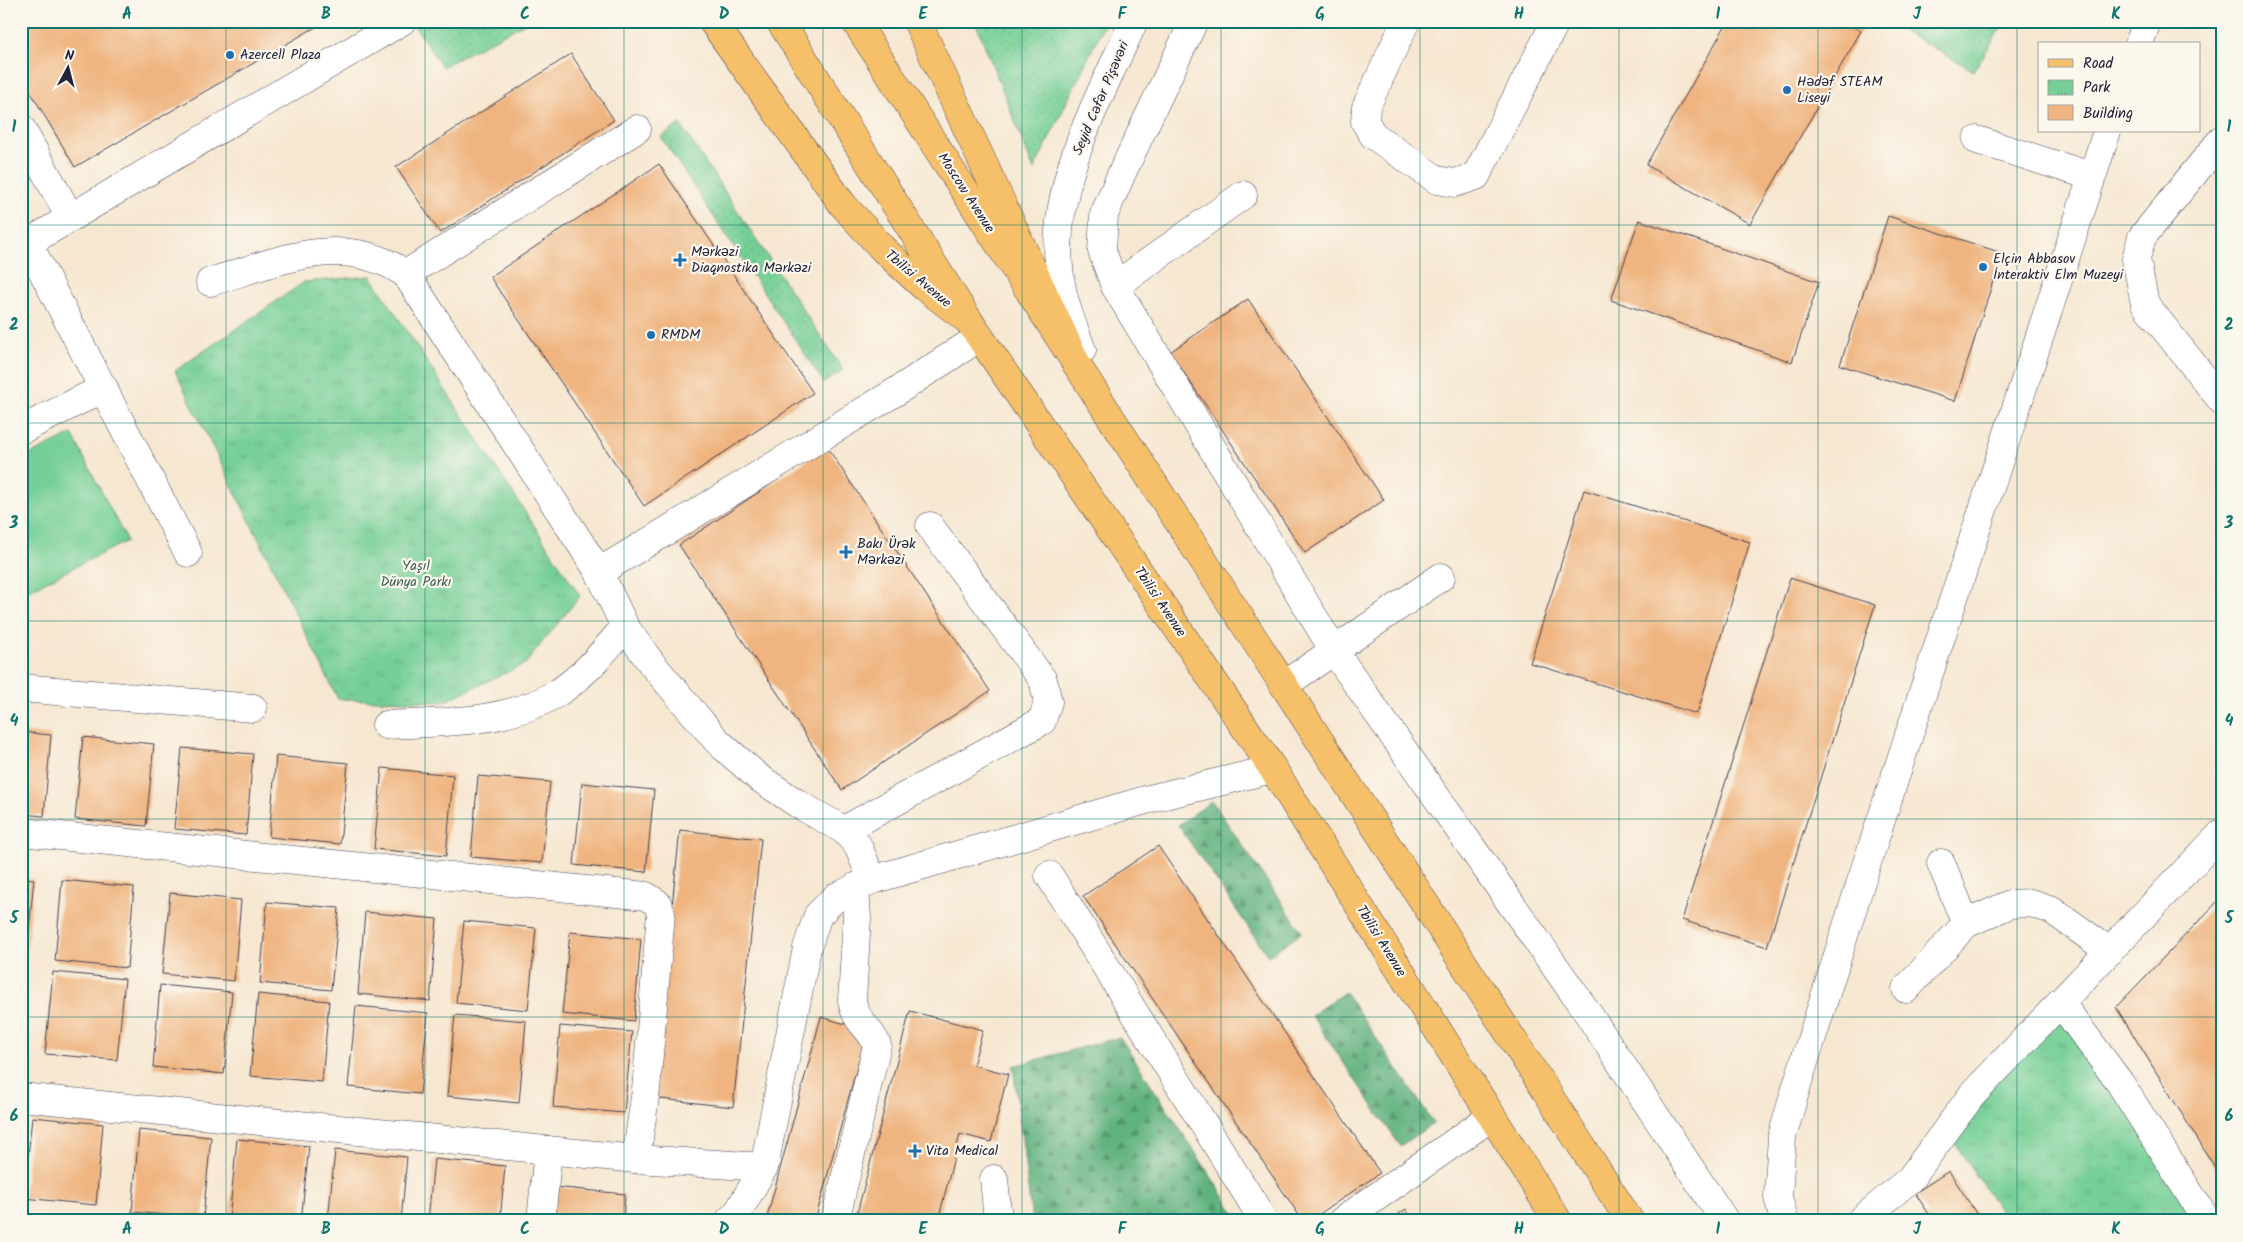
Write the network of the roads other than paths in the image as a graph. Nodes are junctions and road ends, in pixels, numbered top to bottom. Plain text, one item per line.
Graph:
1 (402, 21) edge
2 (712, 21) edge
3 (780, 21) edge
4 (855, 21) edge
5 (917, 21) edge
6 (1134, 21) edge
7 (1194, 21) edge
8 (1406, 21) edge
9 (1556, 21) edge
10 (2147, 21) edge
11 (2140, 42) edge
12 (21, 128) edge
13 (637, 129) dead end
14 (2107, 132) edge
15 (2222, 139) edge
16 (1977, 140) dead end
17 (2091, 176) junction
18 (1243, 195) dead end
19 (70, 217) junction
20 (25, 245) edge
21 (406, 274) junction
22 (210, 282) dead end
23 (1115, 286) junction
24 (975, 329) junction
25 (1077, 364) junction
26 (104, 388) junction
27 (2222, 401) edge
28 (1105, 407) junction
29 (21, 430) edge
30 (930, 526) dead end
31 (188, 552) dead end
32 (599, 572) junction
33 (1442, 577) dead end
34 (625, 627) junction
35 (1334, 650) junction
36 (1284, 684) junction
37 (21, 688) edge
38 (252, 708) dead end
39 (386, 725) dead end
40 (1274, 769) junction
41 (844, 830) junction
42 (21, 832) edge
43 (2222, 833) edge
44 (1941, 864) dead end
45 (1049, 874) dead end
46 (864, 883) junction
47 (1966, 924) junction
48 (2109, 951) junction
49 (1906, 989) dead end
50 (2060, 1002) junction
51 (21, 1098) edge
52 (1491, 1117) junction
53 (548, 1150) junction
54 (636, 1159) junction
55 (764, 1167) junction
56 (994, 1179) dead end
57 (541, 1221) edge
58 (729, 1221) edge
59 (835, 1221) edge
60 (998, 1221) edge
61 (1264, 1221) edge
62 (1342, 1221) edge
63 (1558, 1221) edge
64 (1630, 1221) edge
65 (1725, 1221) edge
66 (1784, 1221) edge
67 (1860, 1221) edge
68 (2207, 1221) edge

1 - 19 street
2 - 24 main road, Tbilisi Avenue
3 - 24 main road
4 - 25 main road, Moscow Avenue
5 - 25 main road
6 - 28 street, Seyid Cəfər Pişəvəri
7 - 23 street
8 - 9 street
10 - 11 street
12 - 19 street
13 - 21 street
14 - 17 street
15 - 27 street
16 - 17 street
17 - 66 street
18 - 23 street
19 - 20 street
20 - 26 street
21 - 22 street
21 - 32 street
23 - 35 street
24 - 32 street
24 - 40 main road, Tbilisi Avenue
25 - 28 main road
26 - 29 street
26 - 31 street
28 - 36 main road
30 - 41 street
32 - 34 street
33 - 35 street
34 - 39 street
34 - 41 street
35 - 36 street
35 - 65 street
36 - 64 main road
37 - 38 street
40 - 46 street
40 - 52 main road, Tbilisi Avenue
41 - 46 street
42 - 54 street
43 - 48 street
44 - 47 street
45 - 61 street
46 - 55 street
46 - 59 street
47 - 48 street
47 - 49 street
48 - 50 street
50 - 67 street
50 - 68 street
51 - 53 street
52 - 62 street
52 - 63 main road, Tbilisi Avenue
53 - 54 street
53 - 57 street
54 - 55 street
55 - 58 street
56 - 60 street

